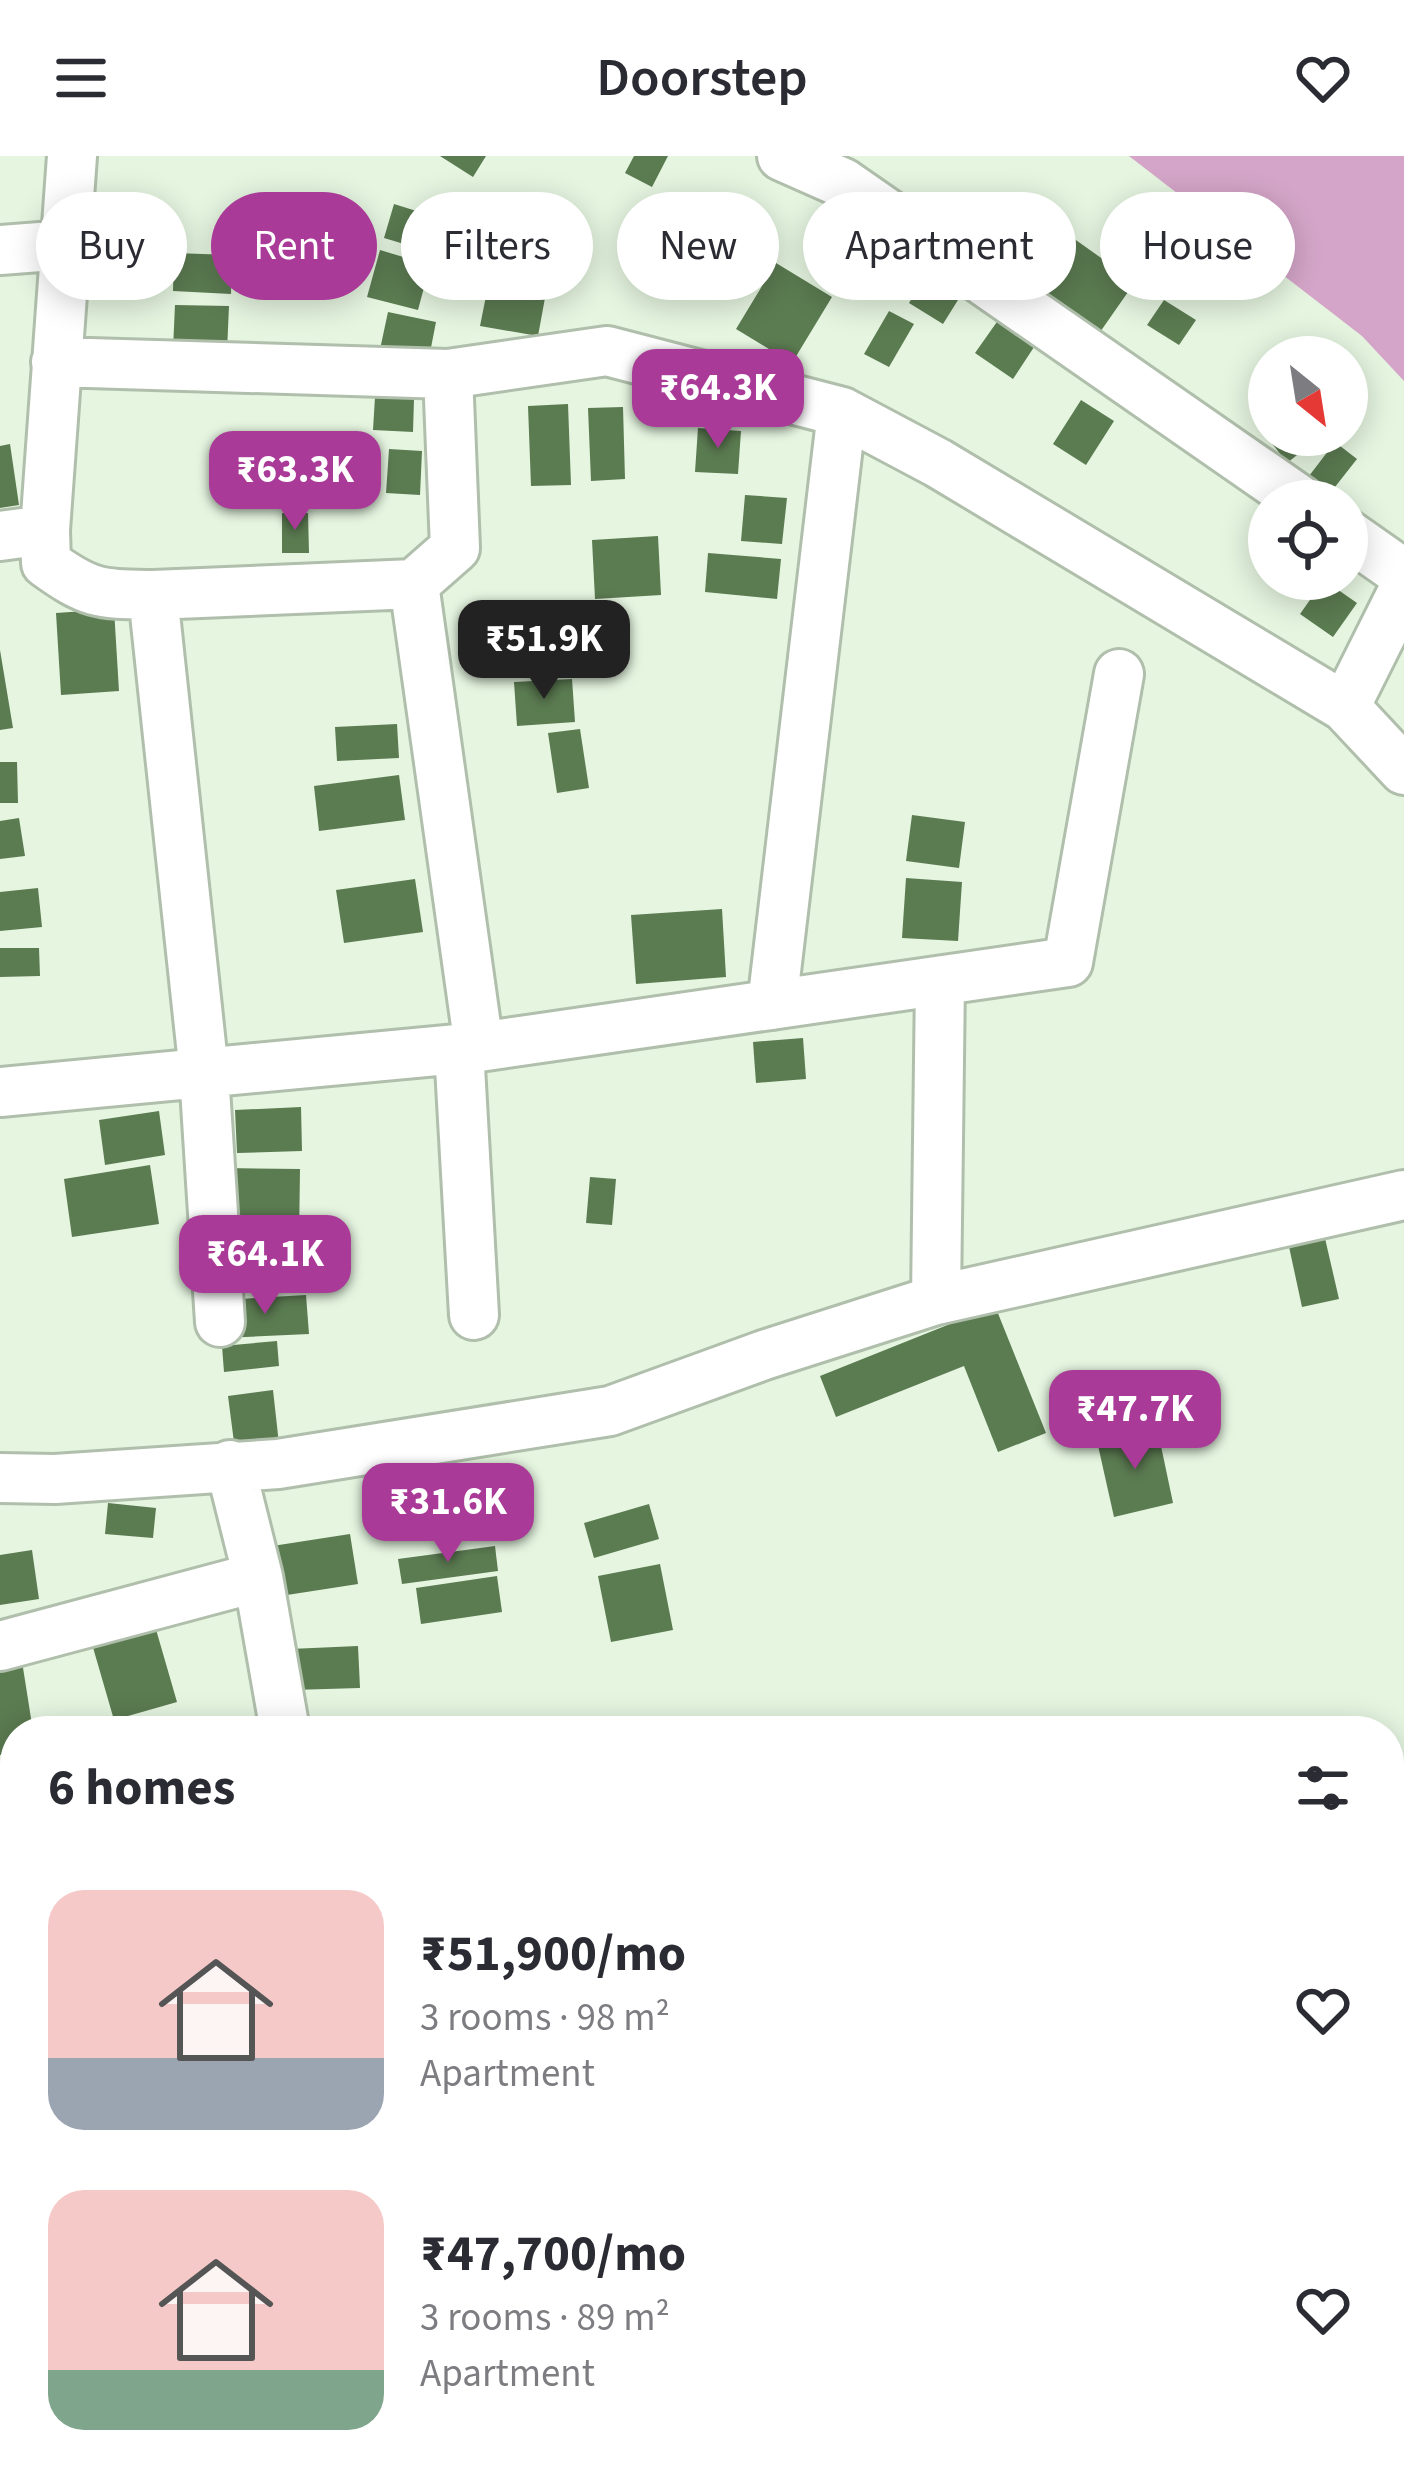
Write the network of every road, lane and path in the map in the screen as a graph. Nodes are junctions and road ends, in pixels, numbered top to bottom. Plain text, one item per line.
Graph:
1 (72, 156) edge
2 (782, 156) edge
3 (70, 192) edge
4 (36, 247) edge
5 (0, 250) edge
6 (61, 300) edge
7 (56, 362) junction
8 (448, 374) junction
9 (842, 412) junction
10 (1271, 480) edge
11 (22, 533) edge
12 (1368, 549) edge
13 (1404, 574) edge
14 (414, 584) junction
15 (1404, 589) edge
16 (153, 595) junction
17 (1119, 674) dead end
18 (1345, 707) junction
19 (1404, 770) edge
20 (940, 981) junction
21 (772, 1005) junction
22 (469, 1048) junction
23 (204, 1073) junction
24 (0, 1092) edge
25 (1404, 1195) edge
26 (936, 1300) junction
27 (474, 1315) dead end
28 (220, 1322) dead end
29 (230, 1465) junction
30 (0, 1478) edge
31 (258, 1576) junction
32 (0, 1646) edge
33 (281, 1716) edge

1 - 3 street
2 - 10 street
4 - 5 street
6 - 7 street
7 - 8 street
7 - 11 street
8 - 9 street
8 - 14 street
9 - 18 street
9 - 21 street
11 - 16 street
12 - 13 street
14 - 16 street
14 - 22 street
15 - 18 street
16 - 23 street
17 - 20 street
18 - 19 street
20 - 21 street
20 - 26 street
21 - 22 street
22 - 23 street
22 - 27 street
23 - 24 street
23 - 28 street
25 - 26 street
26 - 29 street
29 - 30 street
29 - 31 street
31 - 32 street
31 - 33 street

